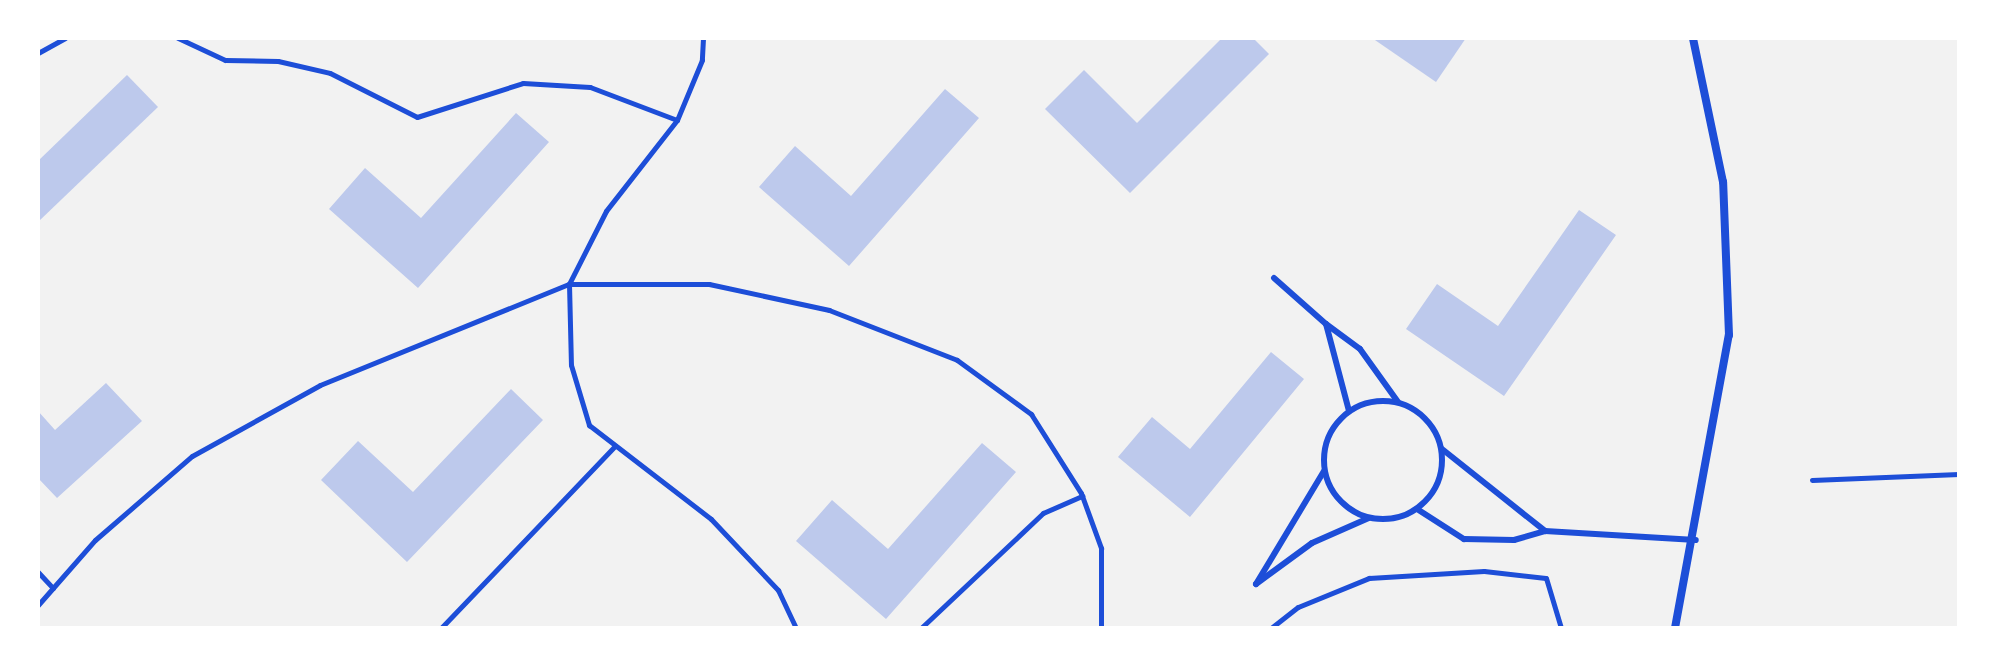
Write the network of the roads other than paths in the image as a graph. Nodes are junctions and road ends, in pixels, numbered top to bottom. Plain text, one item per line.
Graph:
1 (1693, 38) edge
2 (1274, 278) dead end
3 (1326, 324) junction
4 (1398, 402) junction
5 (1349, 411) junction
6 (1442, 449) junction
7 (1324, 471) junction
8 (1417, 509) junction
9 (1369, 518) junction
10 (1545, 531) junction
11 (1696, 540) junction
12 (1675, 628) edge

1 - 11 street
2 - 3 lane
3 - 4 lane
3 - 5 lane
4 - 5 lane
4 - 6 lane
5 - 7 lane
6 - 8 lane
6 - 10 lane
7 - 9 lane
7 - 9 lane
8 - 9 lane
8 - 10 lane
10 - 11 lane
11 - 12 street

